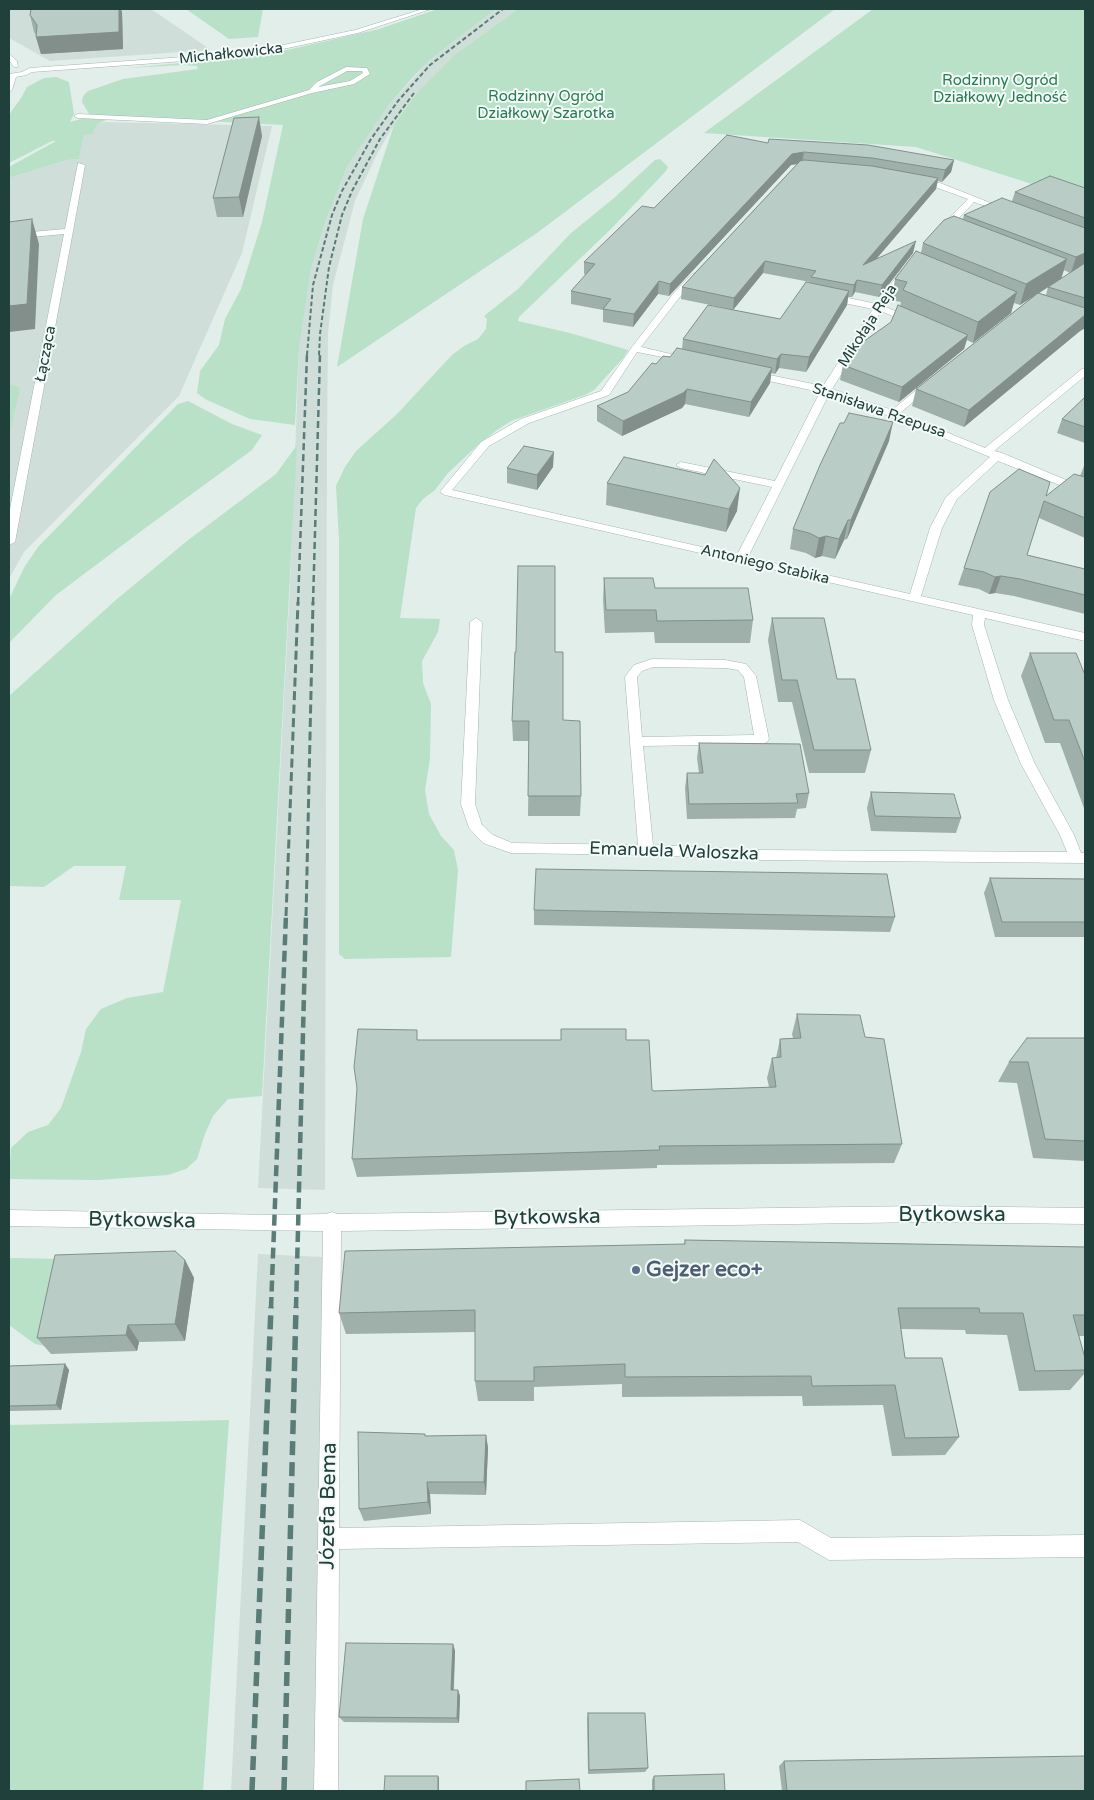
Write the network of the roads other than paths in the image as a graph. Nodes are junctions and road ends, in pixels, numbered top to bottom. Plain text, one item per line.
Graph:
1 (428, 9) edge
2 (9, 56) edge
3 (12, 66) edge
4 (30, 70) junction
5 (11, 76) edge
6 (9, 90) edge
7 (311, 91) junction
8 (78, 116) dead end
9 (81, 165) dead end
10 (908, 180) edge
11 (973, 198) junction
12 (1016, 214) edge
13 (68, 231) junction
14 (945, 233) edge
15 (9, 236) edge
16 (909, 265) edge
17 (702, 268) edge
18 (823, 296) edge
19 (879, 307) junction
20 (922, 326) edge
21 (635, 349) junction
22 (702, 364) edge
23 (1085, 371) edge
24 (740, 372) edge
25 (937, 378) edge
26 (826, 390) junction
27 (893, 414) junction
28 (993, 453) junction
29 (681, 465) dead end
30 (778, 485) junction
31 (1085, 492) edge
32 (9, 542) edge
33 (741, 559) junction
34 (914, 600) junction
35 (979, 614) junction
36 (476, 622) dead end
37 (1085, 637) edge
38 (636, 742) junction
39 (646, 850) junction
40 (1081, 858) edge
41 (1085, 1216) edge
42 (9, 1218) edge
43 (332, 1220) junction
44 (329, 1539) junction
45 (1085, 1546) edge
46 (326, 1791) edge

1 - 4 street, Michałkowicka
2 - 3 street
3 - 4 street
4 - 5 street
5 - 6 street
7 - 7 street
7 - 8 street
9 - 13 street, Łącząca
10 - 11 street
11 - 12 street
11 - 14 street
13 - 15 street
13 - 32 street, Łącząca
16 - 19 street, Mikołaja Reja
17 - 21 street
18 - 19 street
19 - 20 street
19 - 26 street, Mikołaja Reja
21 - 22 street
21 - 33 street, Antoniego Stabika
23 - 28 street
24 - 26 street, Stanisława Rzepusa
25 - 27 street
26 - 27 street, Stanisława Rzepusa
26 - 30 street, Mikołaja Reja
27 - 28 street, Stanisława Rzepusa
28 - 31 street, Stanisława Rzepusa
28 - 34 street
29 - 30 street
30 - 33 street, Mikołaja Reja
33 - 34 street, Antoniego Stabika
34 - 35 street, Antoniego Stabika
35 - 37 street, Antoniego Stabika
35 - 40 street
36 - 39 street, Emanuela Waloszka
38 - 38 street
38 - 39 street
39 - 40 street, Emanuela Waloszka
41 - 43 street, Bytkowska
42 - 43 street, Bytkowska
43 - 44 street, Józefa Bema
44 - 45 street
44 - 46 street, Józefa Bema

